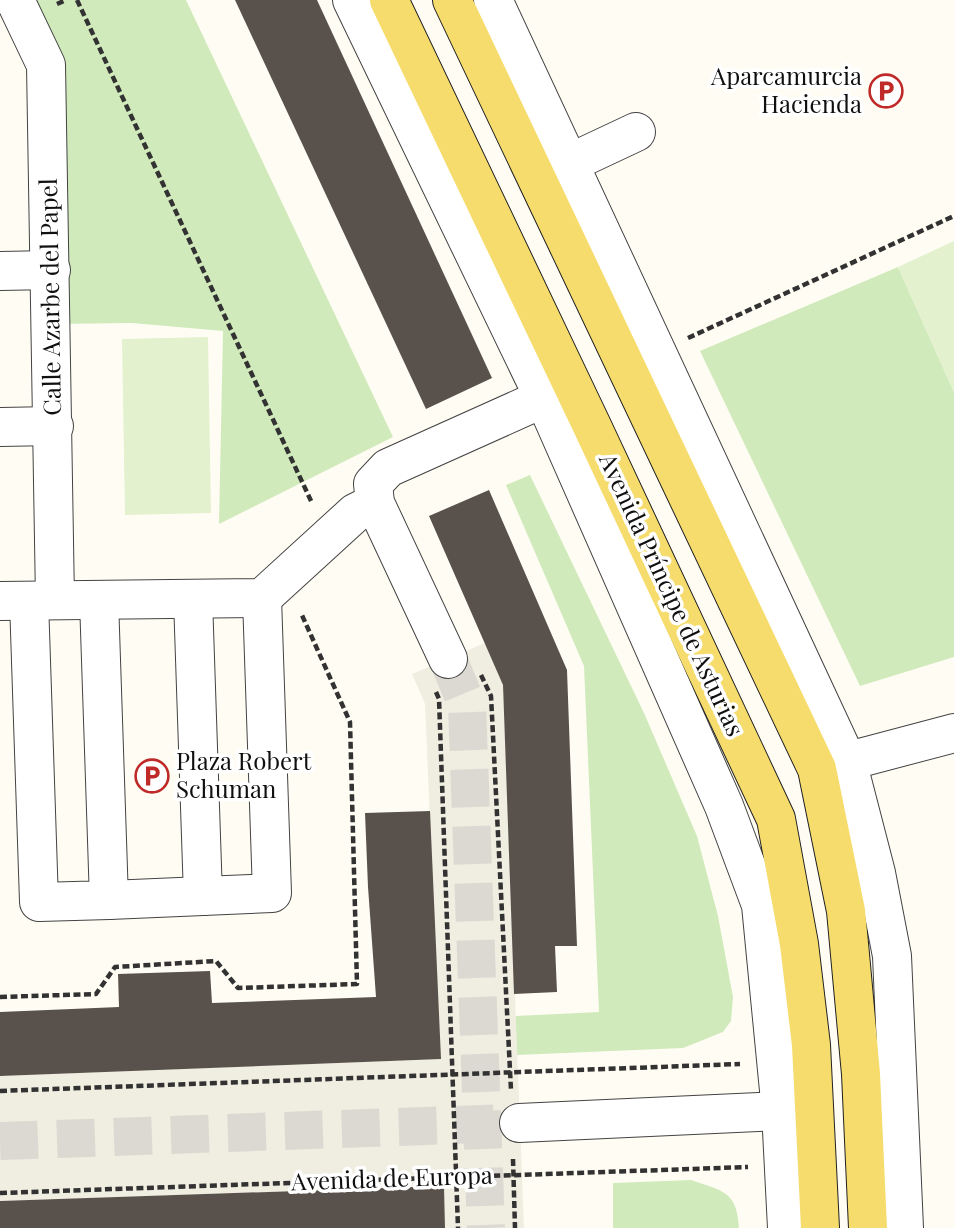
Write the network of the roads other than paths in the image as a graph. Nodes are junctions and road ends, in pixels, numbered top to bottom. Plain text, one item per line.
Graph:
1 (15, 0) edge
2 (352, 0) edge
3 (389, 0) edge
4 (452, 0) edge
5 (493, 0) edge
6 (636, 132) dead end
7 (570, 163) junction
8 (51, 270) junction
9 (0, 271) edge
10 (544, 398) junction
11 (54, 426) junction
12 (0, 427) edge
13 (375, 503) junction
14 (262, 598) junction
15 (193, 599) junction
16 (99, 600) junction
17 (28, 601) edge
18 (455, 673) tunnel mouth
19 (954, 733) edge
20 (832, 765) junction
21 (203, 896) junction
22 (109, 900) junction
23 (781, 1111) junction
24 (514, 1123) tunnel mouth
25 (787, 1228) edge
26 (820, 1228) edge
27 (868, 1228) edge
28 (904, 1228) edge

1 - 8 street, Calle Azarbe del Papel
2 - 10 street
3 - 26 main road, Avenida Príncipe de Asturias
4 - 20 main road
5 - 7 street
6 - 7 street
7 - 20 street
8 - 9 street
8 - 11 street, Calle Azarbe del Papel
10 - 13 street
10 - 23 street
11 - 12 street
11 - 17 street, Calle Azarbe del Papel
13 - 14 street
13 - 18 street
14 - 15 street
14 - 21 street
15 - 16 street
15 - 21 street
16 - 17 street
16 - 22 street
17 - 22 street, Calle Azarbe del Papel
19 - 20 street
20 - 27 main road
20 - 28 street
21 - 22 street
23 - 24 street
23 - 25 street

